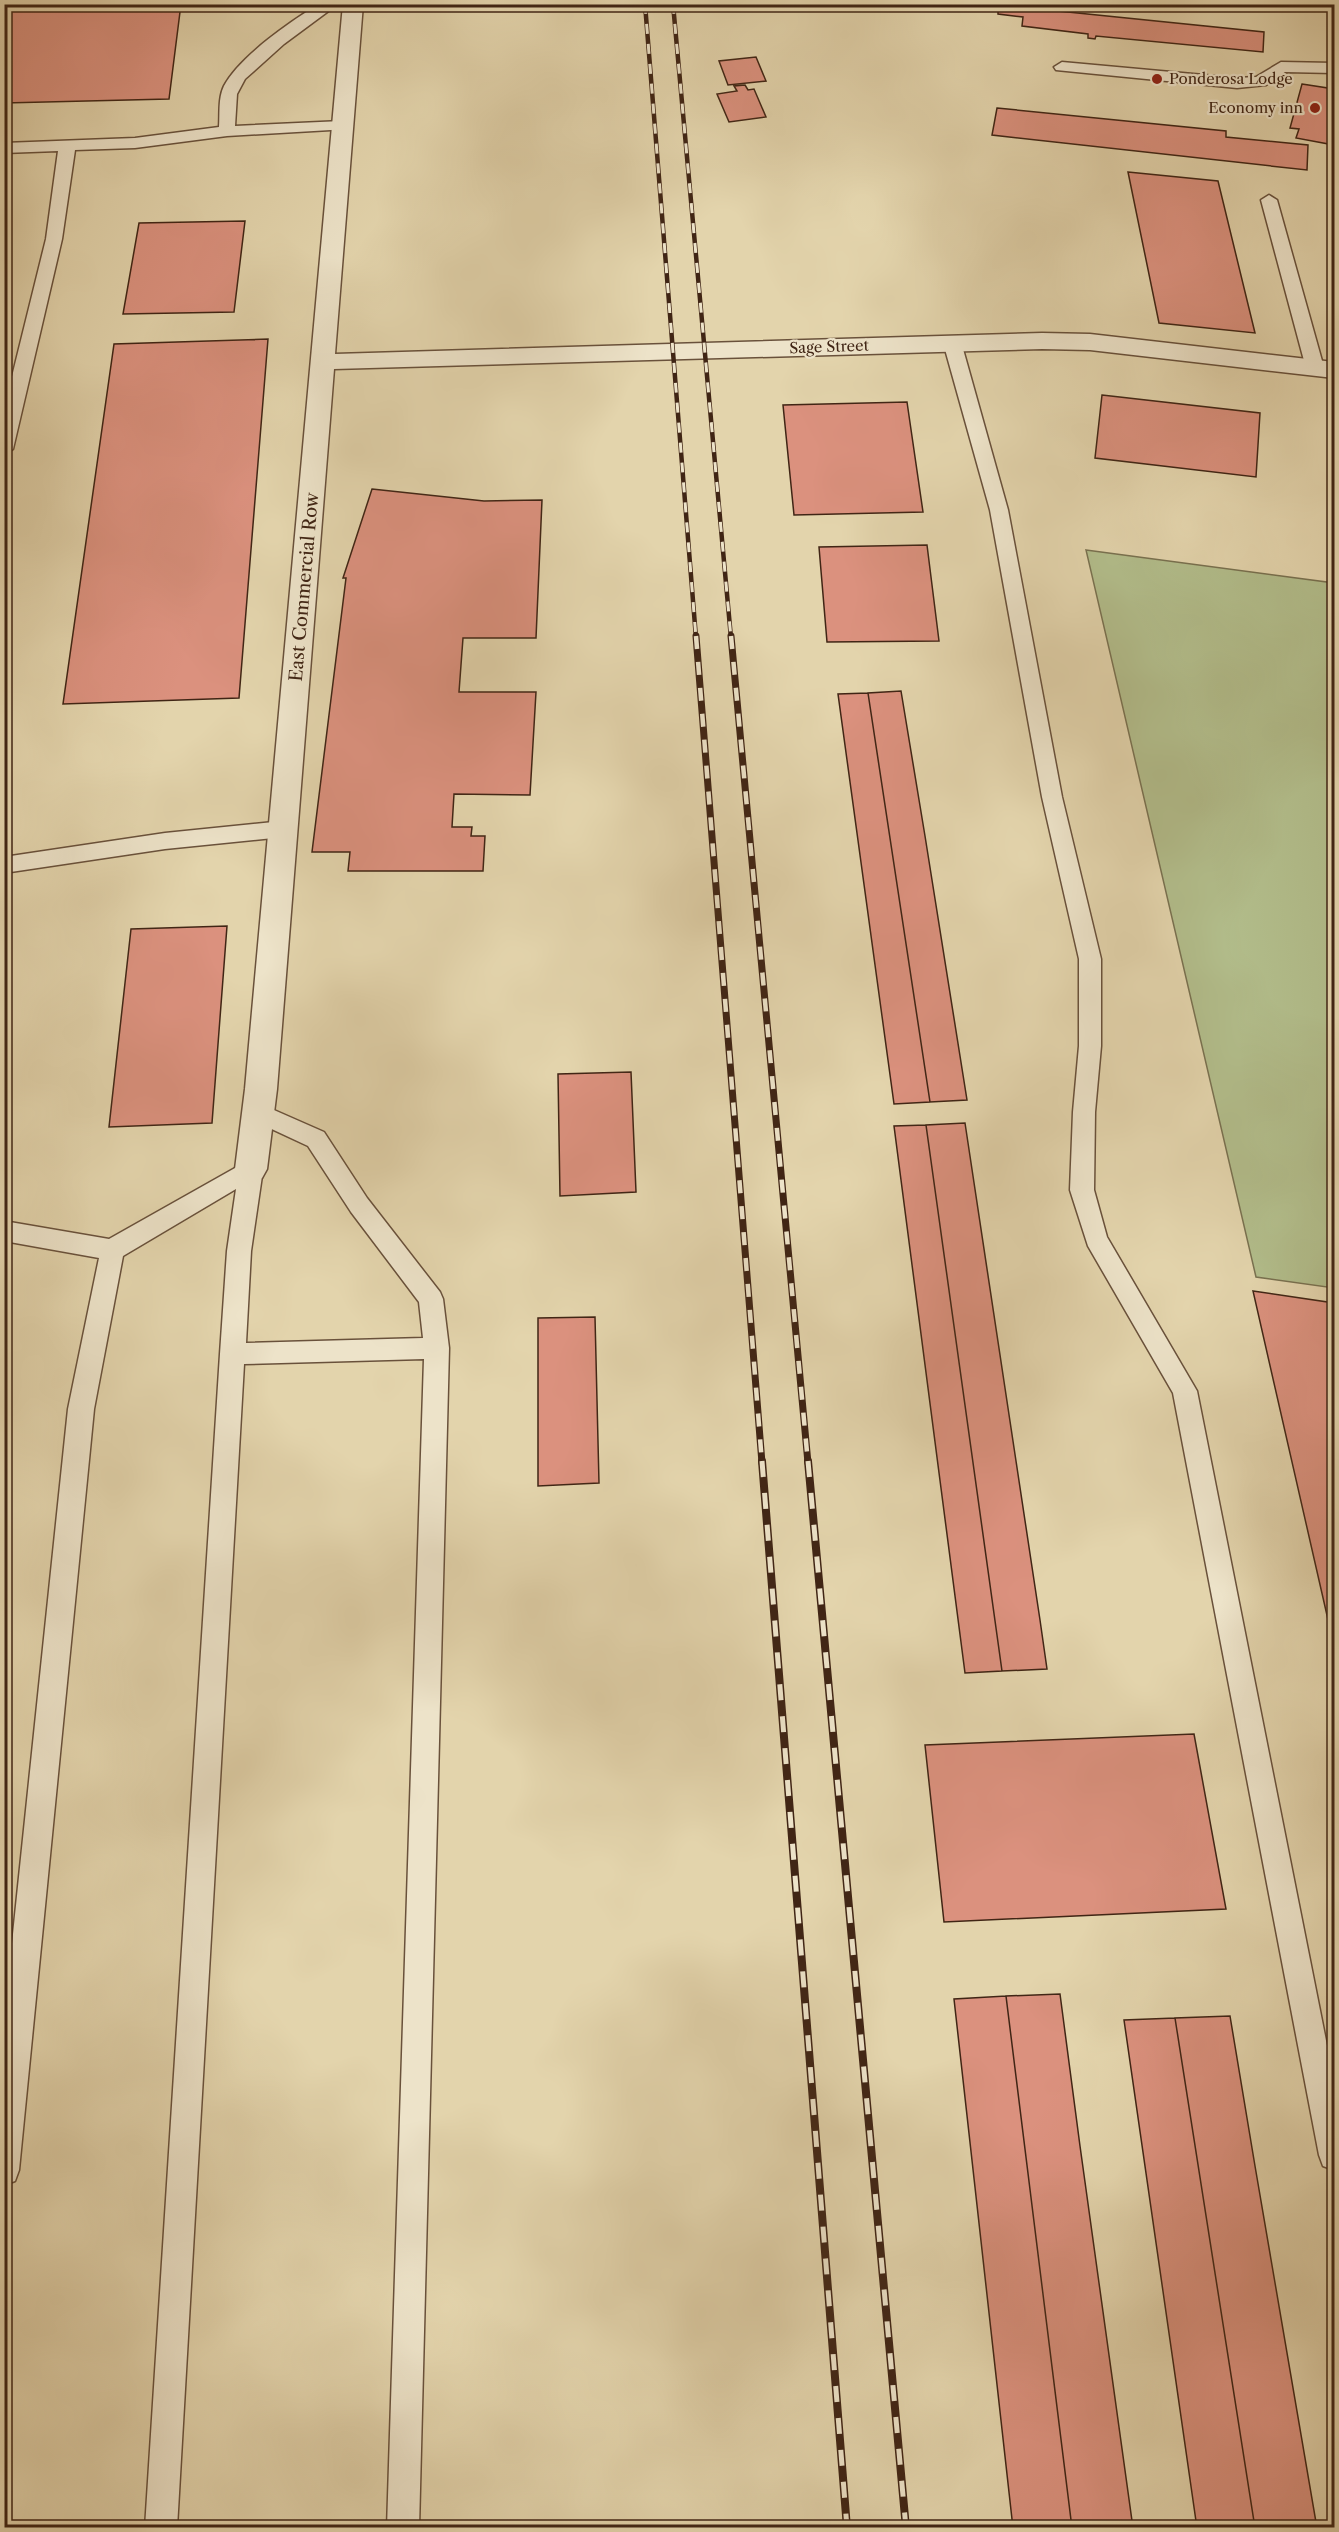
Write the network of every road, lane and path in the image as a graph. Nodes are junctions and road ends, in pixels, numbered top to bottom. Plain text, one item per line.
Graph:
1 (331, 4) edge
2 (353, 4) edge
3 (1062, 67) dead end
4 (1335, 68) edge
5 (342, 126) junction
6 (227, 131) junction
7 (67, 146) junction
8 (4, 148) edge
9 (1269, 200) dead end
10 (952, 342) junction
11 (323, 362) junction
12 (1325, 369) edge
13 (4, 449) edge
14 (283, 829) junction
15 (4, 865) edge
16 (258, 1112) junction
17 (251, 1169) junction
18 (4, 1231) edge
19 (112, 1250) junction
20 (437, 1348) junction
21 (232, 1354) junction
22 (1335, 2155) edge
23 (4, 2170) edge
24 (161, 2528) edge
25 (403, 2528) edge

1 - 6 lane
2 - 5 street, East Commercial Row
3 - 4 lane
5 - 6 lane
5 - 11 street, East Commercial Row
6 - 7 lane
7 - 8 lane
7 - 13 lane
9 - 12 lane
10 - 11 street, Sage Street
10 - 12 street, Sage Street
10 - 22 lane
11 - 14 street, East Commercial Row
14 - 15 lane
14 - 16 street, East Commercial Row
16 - 17 street, East Commercial Row
16 - 20 lane
17 - 19 lane
17 - 21 lane
18 - 19 lane
19 - 23 lane
20 - 21 lane
20 - 25 lane
21 - 24 lane

